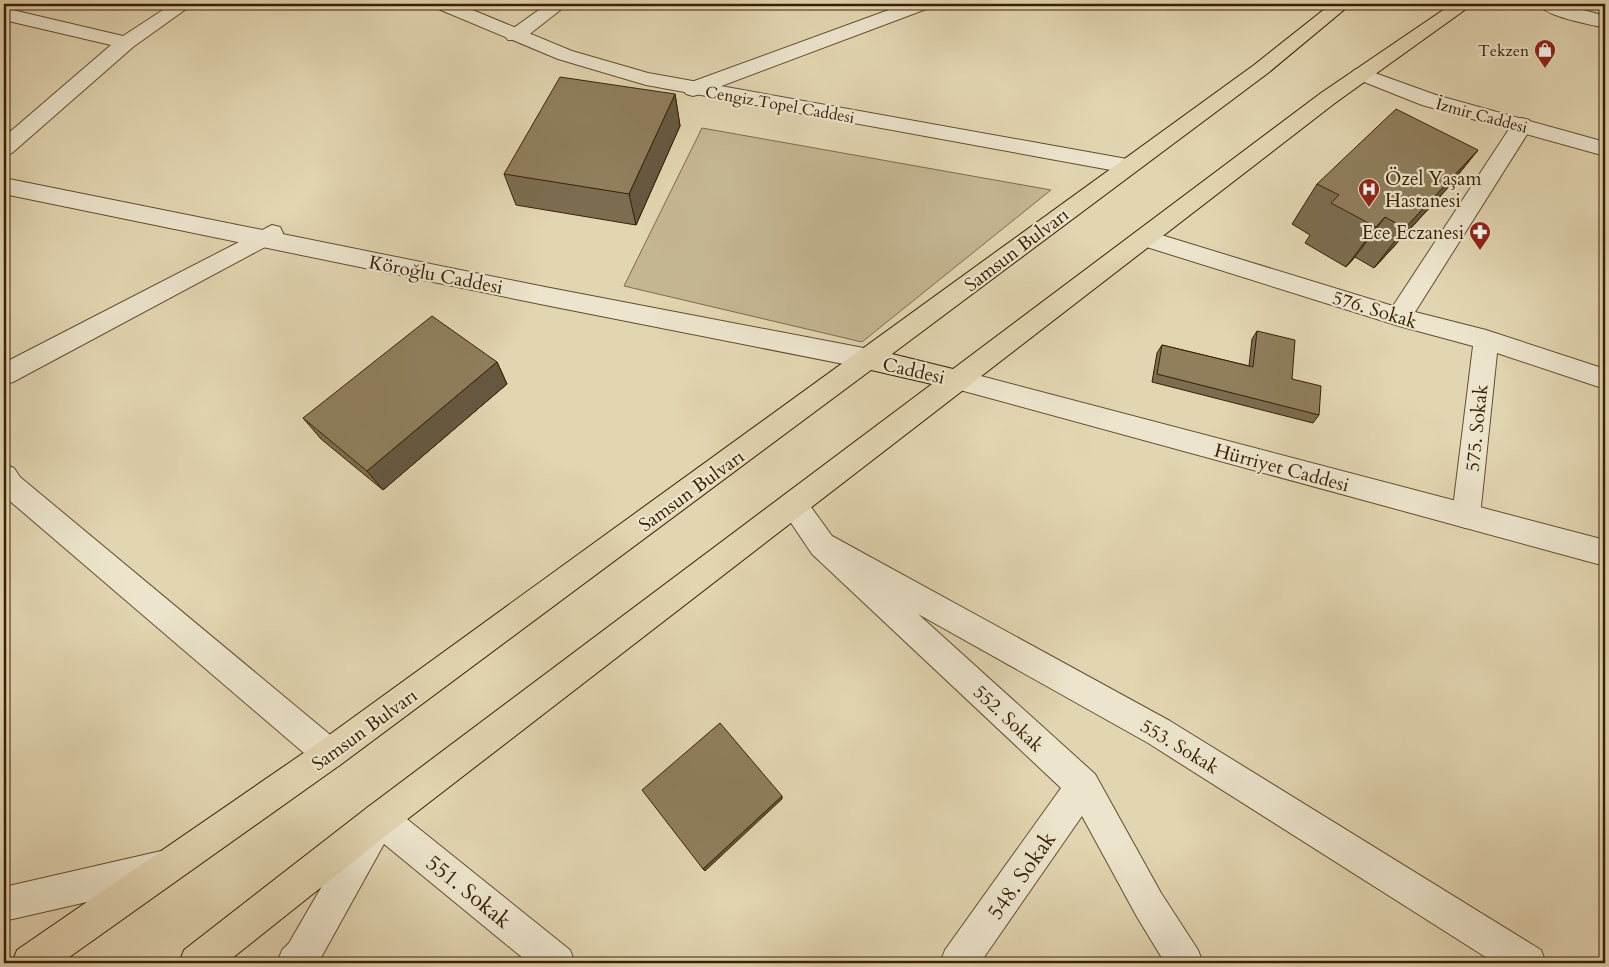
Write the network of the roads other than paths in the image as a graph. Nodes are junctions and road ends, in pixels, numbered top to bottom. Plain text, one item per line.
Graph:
1 (184, 4) edge
2 (443, 4) edge
3 (559, 4) edge
4 (922, 4) edge
5 (1342, 4) edge
6 (1464, 4) edge
7 (1547, 4) edge
8 (4, 14) edge
9 (1605, 22) edge
10 (515, 36) junction
11 (126, 42) junction
12 (1361, 74) junction
13 (693, 89) junction
14 (1522, 126) junction
15 (4, 148) edge
16 (1605, 150) edge
17 (1127, 166) junction
18 (4, 186) edge
19 (266, 236) junction
20 (1145, 238) junction
21 (1399, 317) junction
22 (1486, 340) junction
23 (869, 359) junction
24 (4, 375) edge
25 (1605, 379) edge
26 (958, 380) junction
27 (4, 476) edge
28 (793, 505) junction
29 (1466, 516) junction
30 (822, 545) junction
31 (1605, 553) edge
32 (329, 754) junction
33 (1083, 786) junction
34 (380, 819) junction
35 (165, 867) junction
36 (4, 904) edge
37 (30, 963) edge
38 (197, 963) edge
39 (295, 963) edge
40 (557, 963) edge
41 (958, 963) edge
42 (1185, 963) edge
43 (1528, 963) edge

1 - 11 street
2 - 10 street, Cengiz Topel Caddesi
3 - 10 street
4 - 13 street
5 - 17 main road, Samsun Bulvarı
6 - 12 main road
7 - 9 street
8 - 11 street
10 - 13 street, Cengiz Topel Caddesi
11 - 15 street
12 - 14 street, İzmir Caddesi
12 - 20 main road
13 - 17 street, Cengiz Topel Caddesi
14 - 16 street, İzmir Caddesi
14 - 21 street
17 - 23 main road, Samsun Bulvarı
18 - 19 street, Köroğlu Caddesi
19 - 23 street, Köroğlu Caddesi
19 - 24 street
20 - 21 street, 576. Sokak
20 - 26 main road
21 - 22 street, 576. Sokak
22 - 25 street, 576. Sokak
22 - 29 street, 575. Sokak
23 - 26 main road, Caddesi
23 - 32 main road, Samsun Bulvarı
26 - 28 main road
26 - 29 street, Hürriyet Caddesi
27 - 32 street
28 - 30 street, 552. Sokak
28 - 34 main road
29 - 31 street, Hürriyet Caddesi
30 - 33 street, 552. Sokak
30 - 43 street, 553. Sokak
32 - 35 main road, Samsun Bulvarı
33 - 41 street, 548. Sokak
33 - 42 street, 552. Sokak
34 - 38 main road
34 - 39 street
34 - 40 street, 551. Sokak
35 - 36 street
35 - 37 main road, Samsun Bulvarı

